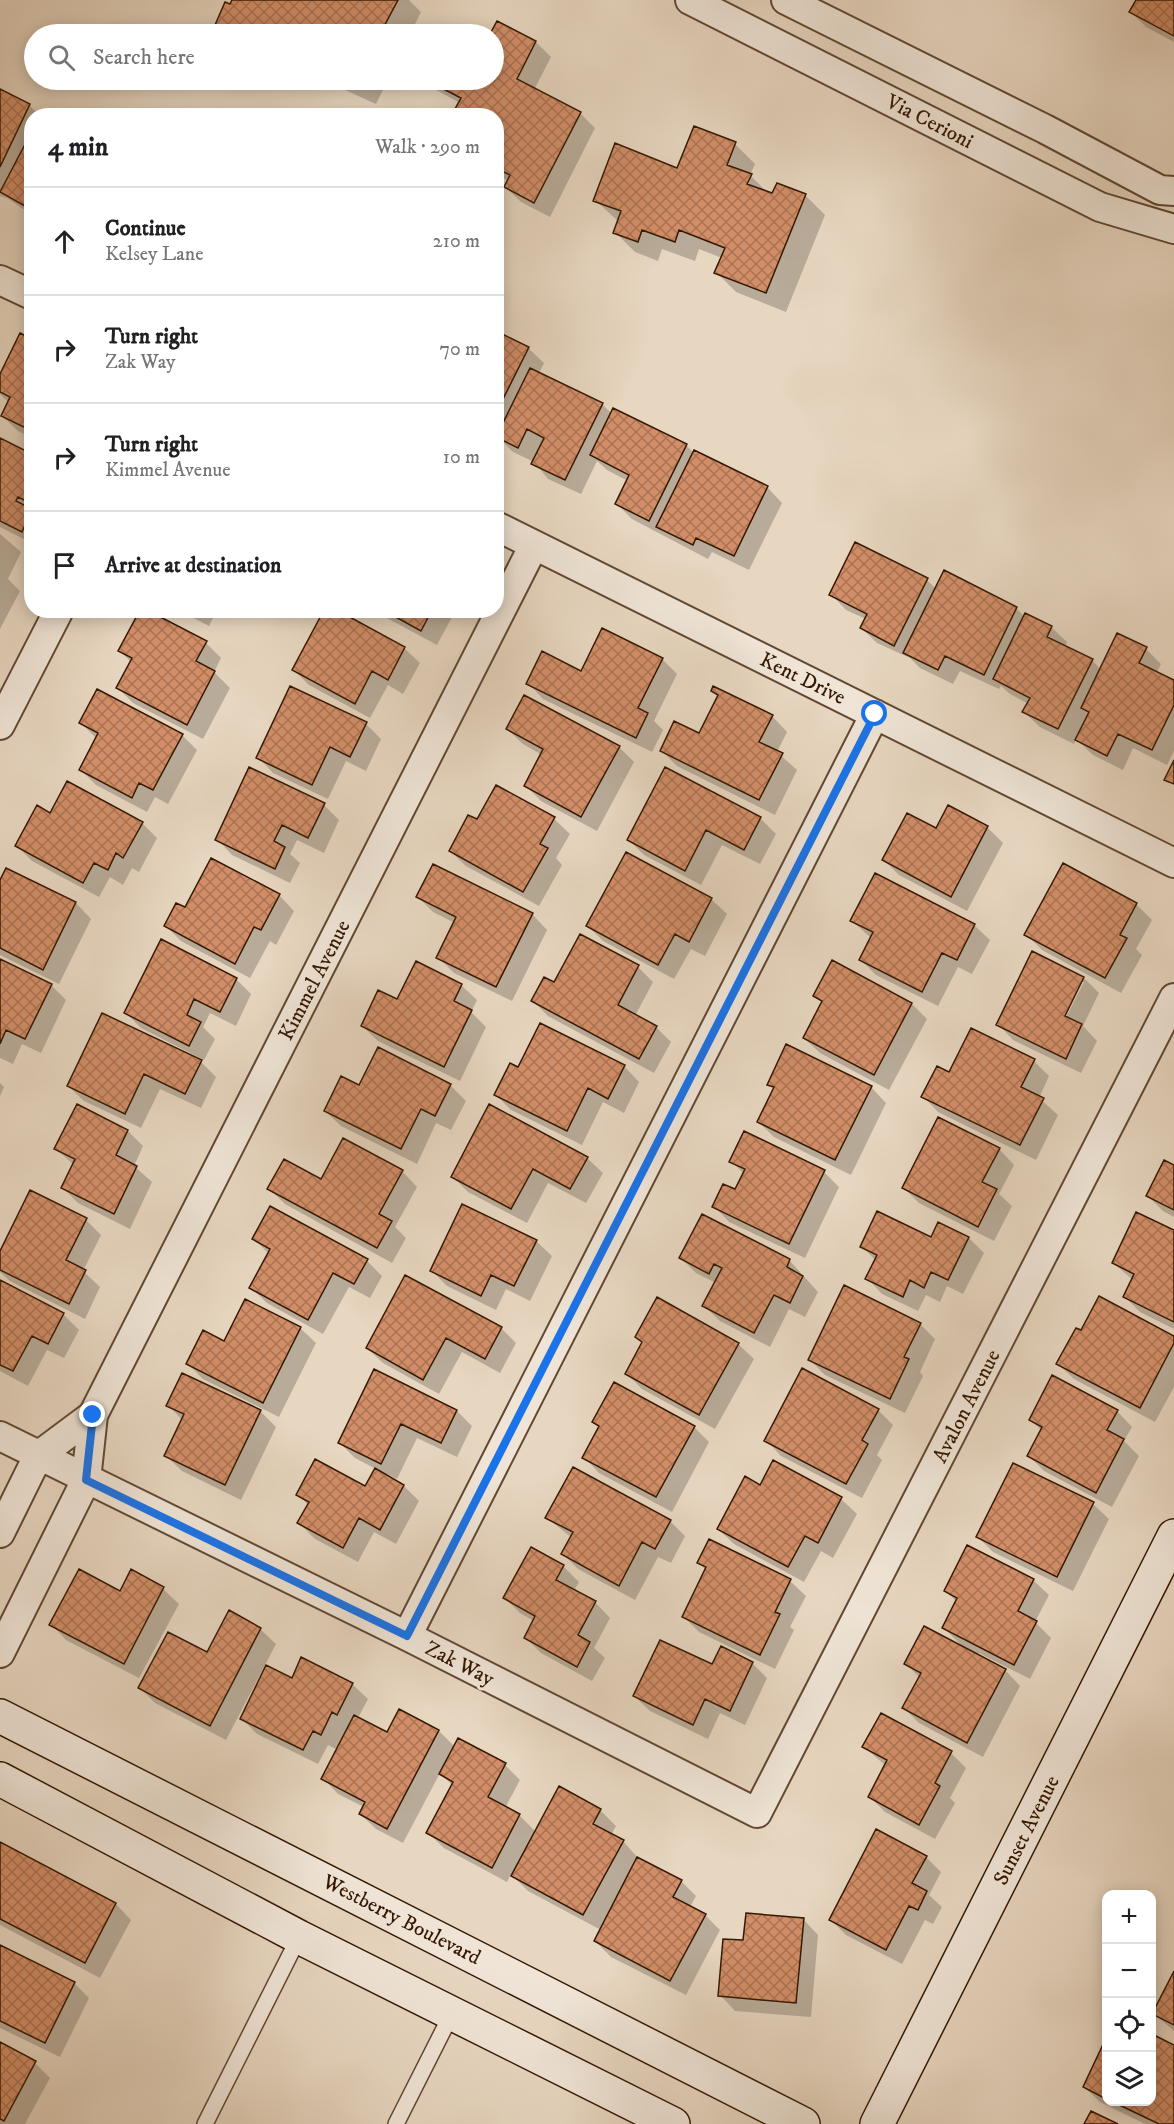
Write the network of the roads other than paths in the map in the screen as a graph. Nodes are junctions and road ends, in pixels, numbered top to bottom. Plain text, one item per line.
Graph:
1 (690, 0) edge
2 (786, 0) edge
3 (1174, 191) edge
4 (1174, 229) edge
5 (0, 280) edge
6 (24, 291) edge
7 (504, 530) edge
8 (534, 545) junction
9 (504, 604) edge
10 (55, 618) edge
11 (497, 618) edge
12 (875, 714) junction
13 (0, 725) edge
14 (1174, 863) edge
15 (1174, 998) edge
16 (93, 1415) junction
17 (0, 1436) edge
18 (38, 1456) junction
19 (86, 1480) junction
20 (0, 1533) edge
21 (1174, 1536) edge
22 (407, 1636) junction
23 (0, 1653) edge
24 (0, 1716) edge
25 (0, 1779) edge
26 (757, 1813) joint
27 (299, 1936) junction
28 (452, 2013) junction
29 (205, 2124) edge
30 (396, 2124) edge
31 (673, 2124) edge
32 (803, 2124) edge
33 (878, 2124) edge

1 - 4 street, Via Cerioni
2 - 3 street, Via Cerioni
5 - 6 street
7 - 8 street, Kent Drive
8 - 9 street, Kimmel Avenue
8 - 12 street, Kent Drive
10 - 13 street
11 - 16 street, Kimmel Avenue
12 - 14 street, Kent Drive
12 - 22 street
15 - 26 street, Avalon Avenue
16 - 18 street, Kimmel Avenue
16 - 19 street, Kimmel Avenue
17 - 18 street, Zak Way
18 - 19 street, Zak Way
18 - 20 street, Kimmel Avenue
19 - 22 street, Zak Way
19 - 23 street, Kimmel Avenue
21 - 33 street, Sunset Avenue
22 - 26 street, Zak Way
24 - 32 street, Westberry Boulevard
25 - 27 street
27 - 28 street
27 - 29 lane
28 - 30 lane
28 - 31 street

